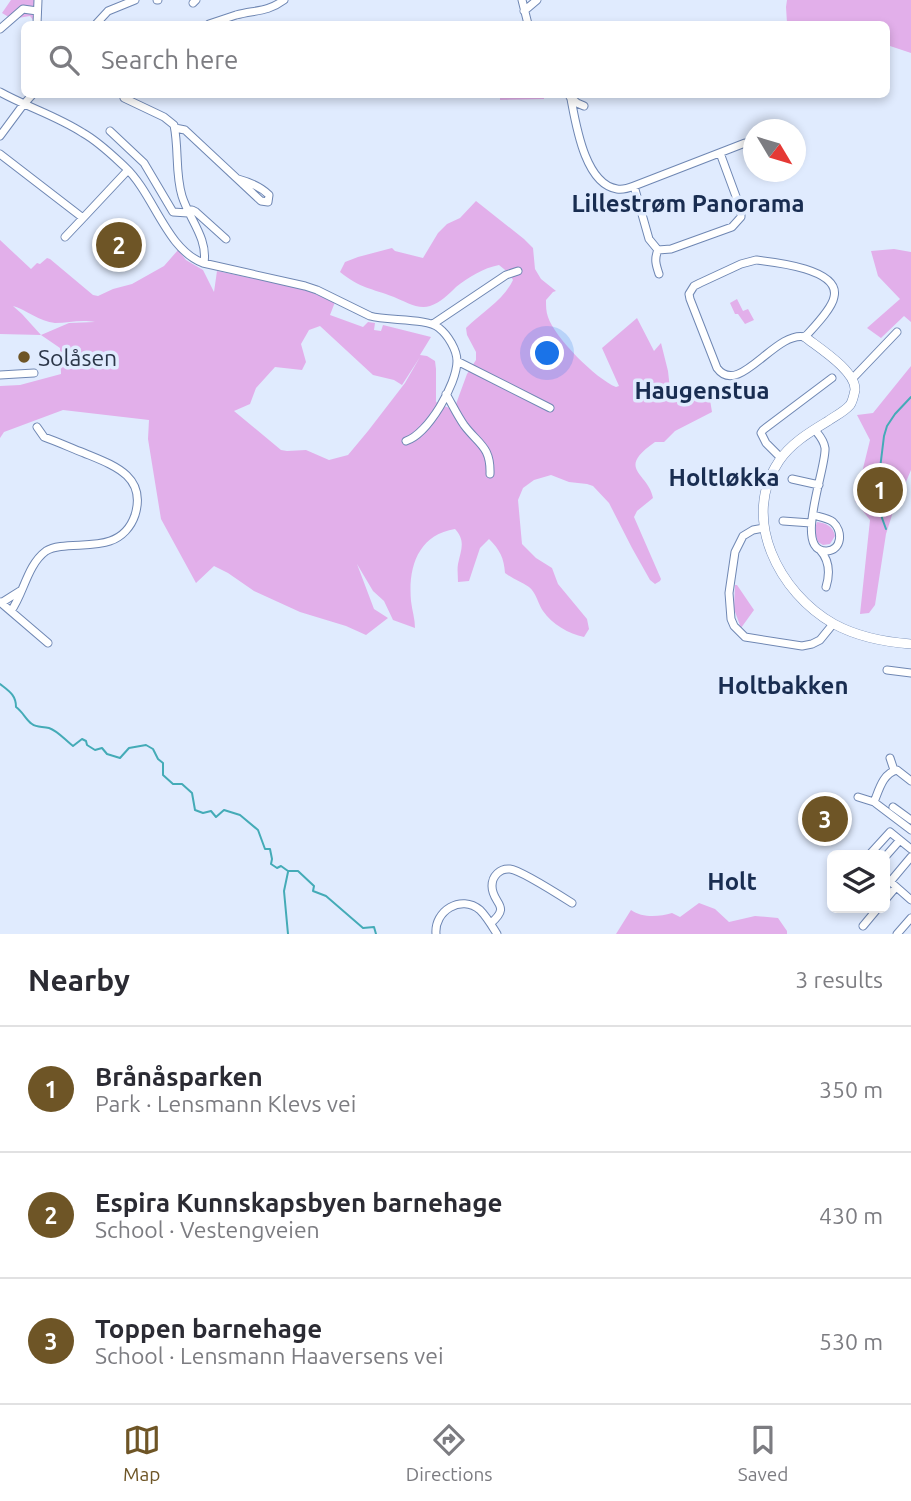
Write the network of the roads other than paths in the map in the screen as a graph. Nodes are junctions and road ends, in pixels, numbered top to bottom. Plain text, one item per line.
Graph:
1 (38, 0) edge
2 (119, 0) edge
3 (135, 0) edge
4 (284, 0) edge
5 (522, 0) edge
6 (537, 0) edge
7 (37, 11) junction
8 (108, 11) junction
9 (524, 11) junction
10 (37, 21) edge
11 (99, 21) edge
12 (218, 21) edge
13 (527, 21) edge
14 (0, 29) edge
15 (0, 92) edge
16 (29, 98) edge
17 (124, 98) dead end
18 (570, 98) edge
19 (571, 98) edge
20 (23, 105) junction
21 (583, 106) dead end
22 (175, 128) junction
23 (110, 131) dead end
24 (0, 135) edge
25 (743, 144) edge
26 (720, 153) junction
27 (0, 154) edge
28 (128, 170) junction
29 (238, 179) dead end
30 (634, 186) junction
31 (188, 212) junction
32 (83, 218) junction
33 (65, 237) dead end
34 (226, 239) dead end
35 (658, 250) junction
36 (204, 263) junction
37 (518, 271) dead end
38 (659, 274) dead end
39 (433, 324) junction
40 (897, 332) dead end
41 (805, 337) junction
42 (457, 361) junction
43 (34, 373) dead end
44 (0, 375) edge
45 (853, 377) junction
46 (832, 378) dead end
47 (446, 394) junction
48 (550, 408) dead end
49 (37, 427) dead end
50 (815, 430) junction
51 (406, 441) dead end
52 (781, 458) junction
53 (490, 474) dead end
54 (792, 479) dead end
55 (819, 485) junction
56 (812, 519) junction
57 (783, 521) dead end
58 (764, 528) junction
59 (820, 550) junction
60 (826, 587) dead end
61 (21, 591) junction
62 (1, 602) edge
63 (11, 611) junction
64 (833, 624) junction
65 (48, 643) dead end
66 (911, 644) edge
67 (887, 670) dead end
68 (911, 673) edge
69 (890, 758) dead end
70 (894, 770) junction
71 (911, 781) edge
72 (858, 797) dead end
73 (874, 802) junction
74 (893, 807) dead end
75 (911, 820) edge
76 (911, 830) edge
77 (900, 840) junction
78 (911, 849) edge
79 (874, 850) edge
80 (890, 851) edge
81 (911, 857) edge
82 (890, 882) edge
83 (911, 900) edge
84 (572, 903) dead end
85 (874, 913) edge
86 (911, 918) edge
87 (491, 923) junction
88 (863, 926) dead end
89 (436, 934) edge
90 (497, 934) edge
91 (897, 934) edge

1 - 7 street
2 - 8 street
3 - 8 street
4 - 12 street
5 - 9 street
6 - 9 street
7 - 10 street
7 - 14 street
8 - 11 street
9 - 13 street
15 - 20 street
16 - 20 street
17 - 22 street
18 - 30 street
19 - 21 street
20 - 24 street
20 - 28 street
22 - 29 street
22 - 31 street
23 - 31 street
25 - 26 street
26 - 30 street
26 - 35 street
27 - 32 street
28 - 32 street
28 - 36 street
30 - 35 street
31 - 34 street
31 - 36 street
32 - 33 street
35 - 38 street
36 - 39 street
37 - 39 street
39 - 42 street
40 - 45 street
41 - 41 street
41 - 45 street
42 - 47 street
42 - 48 street
43 - 44 street
45 - 50 street
46 - 52 street
47 - 51 street
47 - 53 street
49 - 61 street
50 - 52 street
50 - 55 street
52 - 58 street
54 - 55 street
55 - 56 street
56 - 57 street
56 - 59 street
56 - 59 street
58 - 64 street
58 - 64 street
59 - 60 street
61 - 62 street
61 - 63 street
62 - 63 street
63 - 65 street
64 - 66 street
67 - 68 street
69 - 70 street
70 - 71 street
70 - 73 street
72 - 73 street
73 - 76 street
74 - 75 street
77 - 78 street
77 - 79 street
77 - 80 street
81 - 82 street
82 - 83 street
84 - 87 street
85 - 88 street
86 - 91 street
87 - 89 street
87 - 90 street

